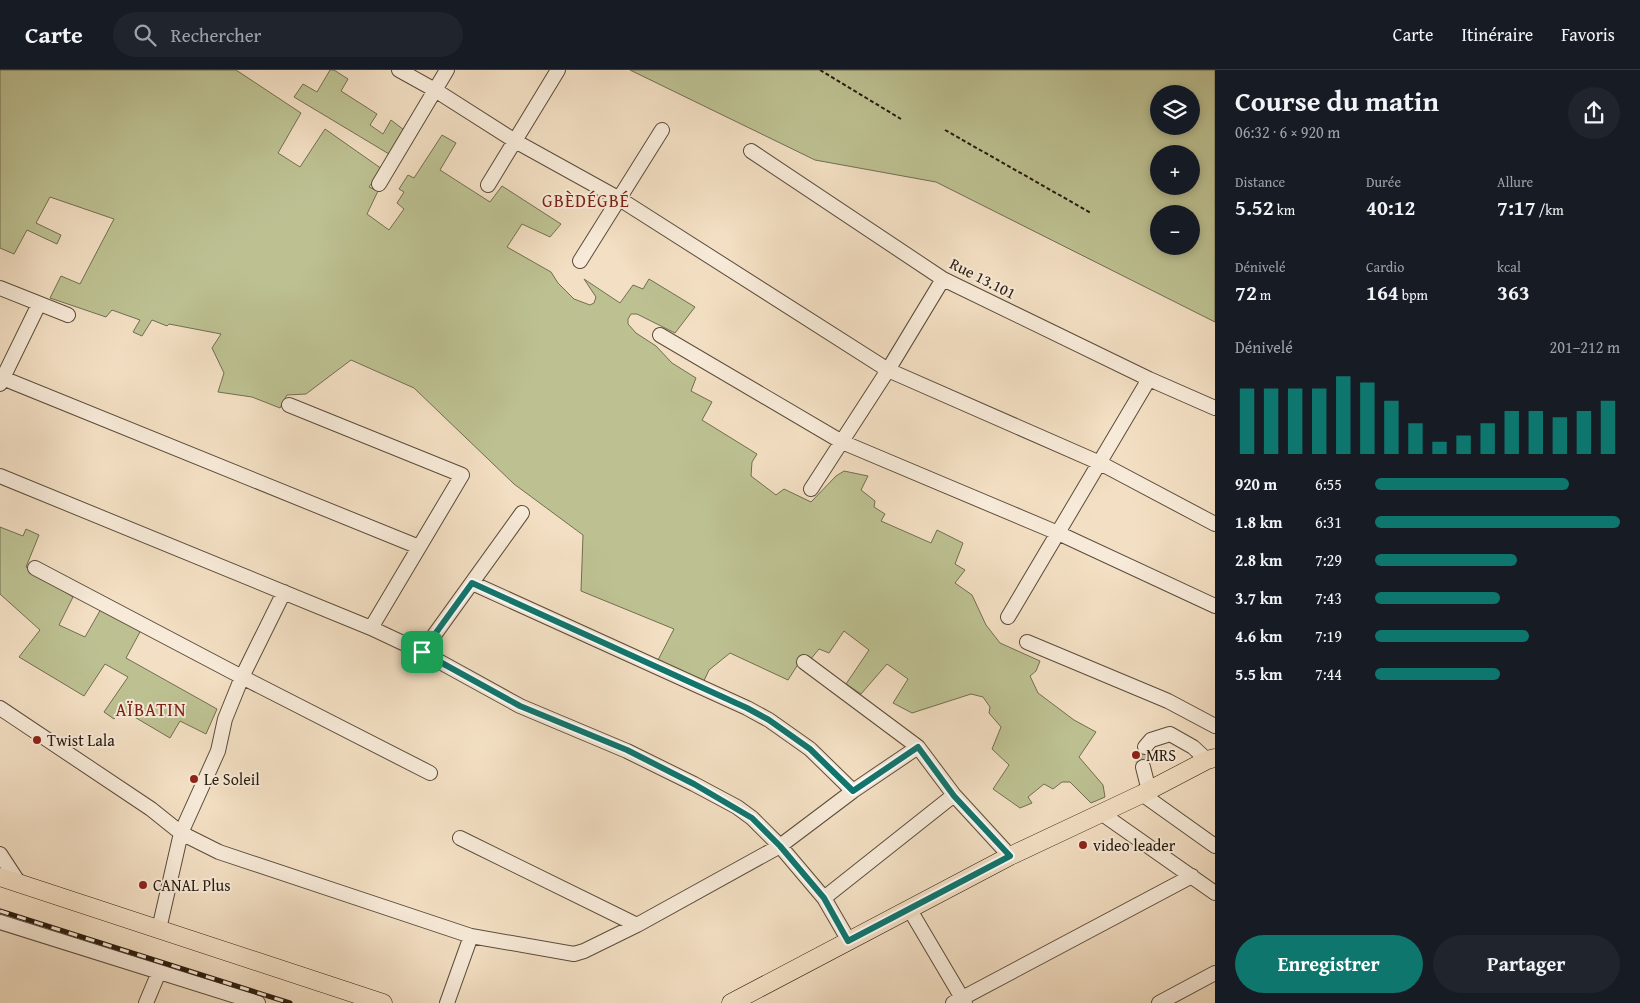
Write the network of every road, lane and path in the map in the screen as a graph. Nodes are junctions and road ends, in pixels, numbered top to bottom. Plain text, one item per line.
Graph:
1 (400, 70) edge
2 (447, 70) edge
3 (558, 70) edge
4 (820, 70) edge
5 (435, 90) junction
6 (901, 119) dead end
7 (662, 130) dead end
8 (945, 130) dead end
9 (515, 141) junction
10 (751, 150) dead end
11 (379, 184) dead end
12 (488, 185) dead end
13 (618, 198) junction
14 (1091, 213) dead end
15 (580, 262) dead end
16 (943, 279) junction
17 (0, 288) edge
18 (38, 304) junction
19 (68, 315) dead end
20 (660, 335) dead end
21 (888, 370) junction
22 (1149, 379) junction
23 (1, 380) edge
24 (289, 405) dead end
25 (1215, 408) edge
26 (842, 442) junction
27 (1100, 463) junction
28 (0, 476) edge
29 (811, 489) dead end
30 (522, 513) dead end
31 (1215, 524) edge
32 (1058, 533) junction
33 (419, 547) junction
34 (34, 568) dead end
35 (472, 583) junction
36 (284, 592) junction
37 (1215, 606) edge
38 (1008, 617) dead end
39 (371, 628) junction
40 (1027, 642) dead end
41 (422, 652) junction
42 (804, 662) dead end
43 (242, 677) junction
44 (0, 708) edge
45 (1215, 726) edge
46 (918, 747) junction
47 (1145, 747) dead end
48 (1211, 759) edge
49 (1143, 767) tunnel mouth
50 (430, 772) dead end
51 (853, 791) junction
52 (1146, 792) junction
53 (954, 796) junction
54 (1101, 813) junction
55 (181, 833) junction
56 (460, 838) dead end
57 (780, 846) junction
58 (1215, 846) edge
59 (0, 854) edge
60 (1010, 856) junction
61 (1192, 876) junction
62 (0, 877) edge
63 (19, 883) junction
64 (1215, 893) edge
65 (824, 898) junction
66 (910, 910) junction
67 (0, 922) edge
68 (637, 925) junction
69 (159, 929) junction
70 (471, 936) junction
71 (848, 941) junction
72 (159, 972) junction
73 (1215, 973) edge
74 (960, 1001) edge
75 (146, 1003) edge
76 (258, 1003) edge
77 (384, 1003) edge
78 (447, 1003) edge
79 (732, 1003) edge
80 (1159, 1003) edge

1 - 5 street
2 - 5 street
3 - 9 street
4 - 6 path
5 - 9 street
5 - 11 street
7 - 13 street
8 - 14 path
9 - 12 street
9 - 13 street
10 - 16 street, Rue 13.101
13 - 15 street
13 - 21 street
16 - 21 street
16 - 22 street, Rue 13.101
17 - 18 street
18 - 19 street
18 - 23 street
20 - 26 street
21 - 26 street
21 - 27 street
22 - 25 street, Rue 13.101
22 - 27 street
23 - 33 street
24 - 33 street
26 - 29 street
26 - 32 street
27 - 31 street
27 - 32 street
28 - 36 street
30 - 35 street
32 - 37 street
32 - 38 street
33 - 39 street
34 - 43 street
35 - 41 street
35 - 51 street
36 - 39 street
36 - 43 street
39 - 41 street
40 - 45 street
41 - 57 street
42 - 46 street
43 - 50 street
43 - 55 street
44 - 55 street
46 - 51 street
46 - 53 street
47 - 48 street
48 - 52 main road
49 - 52 street
51 - 57 street
52 - 54 main road
52 - 58 street
53 - 60 street
53 - 65 street
54 - 60 main road
54 - 61 street
55 - 69 street
55 - 70 street
56 - 68 street
57 - 65 street
57 - 68 street
59 - 63 street
60 - 66 main road
61 - 64 street
61 - 74 street
62 - 63 main road
63 - 69 main road
65 - 71 street
66 - 71 main road
66 - 74 street
67 - 72 street
68 - 70 street
69 - 77 main road
70 - 78 street
71 - 79 main road
72 - 75 street
72 - 76 street
73 - 80 street

